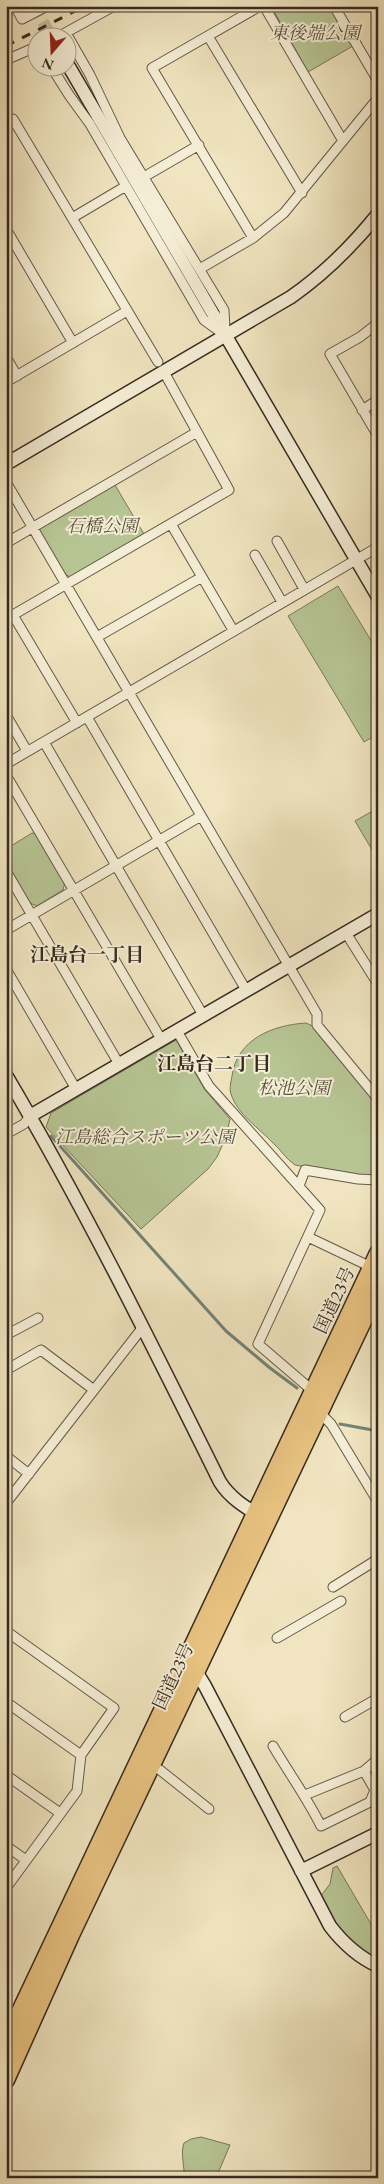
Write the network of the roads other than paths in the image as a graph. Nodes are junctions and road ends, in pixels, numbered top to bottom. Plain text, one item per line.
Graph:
1 (15, 6) edge
2 (48, 6) edge
3 (114, 6) edge
4 (260, 6) edge
5 (264, 6) edge
6 (334, 6) edge
7 (75, 28) edge
8 (208, 36) junction
9 (28, 50) edge
10 (78, 54) edge
11 (6, 60) edge
12 (58, 78) edge
13 (76, 78) edge
14 (378, 81) edge
15 (378, 98) edge
16 (6, 123) edge
17 (343, 141) junction
18 (199, 145) junction
19 (149, 174) dead end
20 (126, 186) junction
21 (302, 193) junction
22 (378, 214) edge
23 (72, 218) junction
24 (6, 229) edge
25 (253, 238) junction
26 (203, 267) dead end
27 (127, 312) junction
28 (378, 323) edge
29 (225, 336) junction
30 (73, 343) junction
31 (6, 357) edge
32 (161, 367) junction
33 (17, 376) junction
34 (6, 382) edge
35 (378, 400) edge
36 (362, 410) junction
37 (197, 432) junction
38 (378, 436) edge
39 (6, 464) edge
40 (6, 482) edge
41 (171, 524) junction
42 (33, 527) junction
43 (277, 541) dead end
44 (6, 543) edge
45 (378, 548) edge
46 (255, 555) dead end
47 (356, 559) junction
48 (202, 577) junction
49 (66, 584) junction
50 (304, 589) junction
51 (378, 597) edge
52 (282, 602) junction
53 (10, 617) edge
54 (233, 630) junction
55 (97, 637) junction
56 (129, 692) junction
57 (6, 715) edge
58 (87, 717) junction
59 (77, 723) junction
60 (44, 742) junction
61 (27, 751) junction
62 (6, 764) edge
63 (6, 775) edge
64 (201, 816) junction
65 (158, 841) junction
66 (117, 866) junction
67 (6, 871) edge
68 (74, 890) junction
69 (378, 914) edge
70 (32, 915) junction
71 (6, 930) edge
72 (346, 933) junction
73 (289, 966) junction
74 (6, 969) edge
75 (378, 984) edge
76 (246, 990) junction
77 (203, 1015) junction
78 (177, 1031) junction
79 (161, 1040) junction
80 (119, 1064) junction
81 (6, 1075) edge
82 (76, 1089) junction
83 (378, 1099) edge
84 (30, 1116) junction
85 (6, 1134) edge
86 (378, 1180) edge
87 (299, 1186) junction
88 (308, 1237) junction
89 (374, 1260) edge
90 (378, 1290) edge
91 (38, 1318) dead end
92 (144, 1327) junction
93 (6, 1335) edge
94 (6, 1370) edge
95 (94, 1390) junction
96 (314, 1392) junction
97 (320, 1413) junction
98 (6, 1456) edge
99 (29, 1474) junction
100 (378, 1502) edge
101 (6, 1503) edge
102 (262, 1516) junction
103 (378, 1559) edge
104 (333, 1587) dead end
105 (341, 1601) dead end
106 (6, 1631) edge
107 (277, 1638) dead end
108 (189, 1671) junction
109 (378, 1698) edge
110 (6, 1702) edge
111 (345, 1717) dead end
112 (273, 1746) dead end
113 (81, 1754) junction
114 (378, 1760) edge
115 (160, 1770) dead end
116 (364, 1771) junction
117 (6, 1775) edge
118 (305, 1795) junction
119 (209, 1809) dead end
120 (60, 1813) junction
121 (378, 1833) edge
122 (6, 1846) edge
123 (26, 1860) junction
124 (301, 1871) junction
125 (6, 1888) edge
126 (378, 1966) edge
127 (6, 2042) edge
128 (6, 2080) edge

1 - 2 street
3 - 7 street
4 - 8 street
5 - 17 street
6 - 14 street
8 - 18 street
8 - 21 street
9 - 11 street
10 - 29 street
12 - 20 street
13 - 29 street
15 - 17 street
16 - 23 street
17 - 21 street
18 - 19 street
18 - 25 street
20 - 23 street
20 - 29 street
21 - 25 street
22 - 29 street
23 - 27 street
24 - 30 street
25 - 26 street
27 - 30 street
27 - 32 street
28 - 36 street
29 - 32 street
29 - 47 street
30 - 33 street
31 - 33 street
32 - 37 street
32 - 39 street
33 - 34 street
35 - 36 street
36 - 38 street
37 - 41 street
37 - 42 street
40 - 42 street
41 - 48 street
41 - 49 street
42 - 44 street
42 - 49 street
43 - 50 street
45 - 47 street
46 - 52 street
47 - 50 street
47 - 51 street
48 - 54 street
48 - 55 street
49 - 53 street
49 - 55 street
50 - 52 street
52 - 54 street
53 - 59 street
54 - 56 street
55 - 56 street
56 - 58 street
56 - 64 street
57 - 61 street
58 - 59 street
58 - 65 street
59 - 60 street
60 - 61 street
60 - 66 street
61 - 62 street
63 - 68 street
64 - 65 street
64 - 73 street
65 - 66 street
65 - 76 street
66 - 68 street
66 - 77 street
67 - 70 street
68 - 70 street
68 - 79 street
69 - 72 street
70 - 71 street
70 - 80 street
72 - 73 street
72 - 75 street
73 - 76 street
73 - 83 street
74 - 82 street
76 - 77 street
77 - 78 street
78 - 79 street
78 - 87 street
79 - 80 street
80 - 82 street
81 - 84 street
82 - 84 street
84 - 85 street
84 - 92 street
86 - 87 street
87 - 88 street
88 - 89 street
88 - 96 street
89 - 96 highway, 国道23号
90 - 97 highway, 国道23号
91 - 93 street
92 - 95 street
92 - 102 street
94 - 95 street
95 - 99 street
96 - 102 highway, 国道23号
97 - 100 street
97 - 102 highway, 国道23号
98 - 99 street
99 - 101 street
102 - 108 highway, 国道23号
103 - 104 street
105 - 107 street
106 - 113 street
108 - 124 street
108 - 127 highway, 国道23号
108 - 128 highway, 国道23号
109 - 111 street
110 - 113 street
112 - 118 street
113 - 120 street
114 - 116 street
115 - 119 street
116 - 118 street
116 - 118 street
117 - 120 street
120 - 123 street
121 - 124 street
122 - 123 street
123 - 125 street
124 - 126 street

